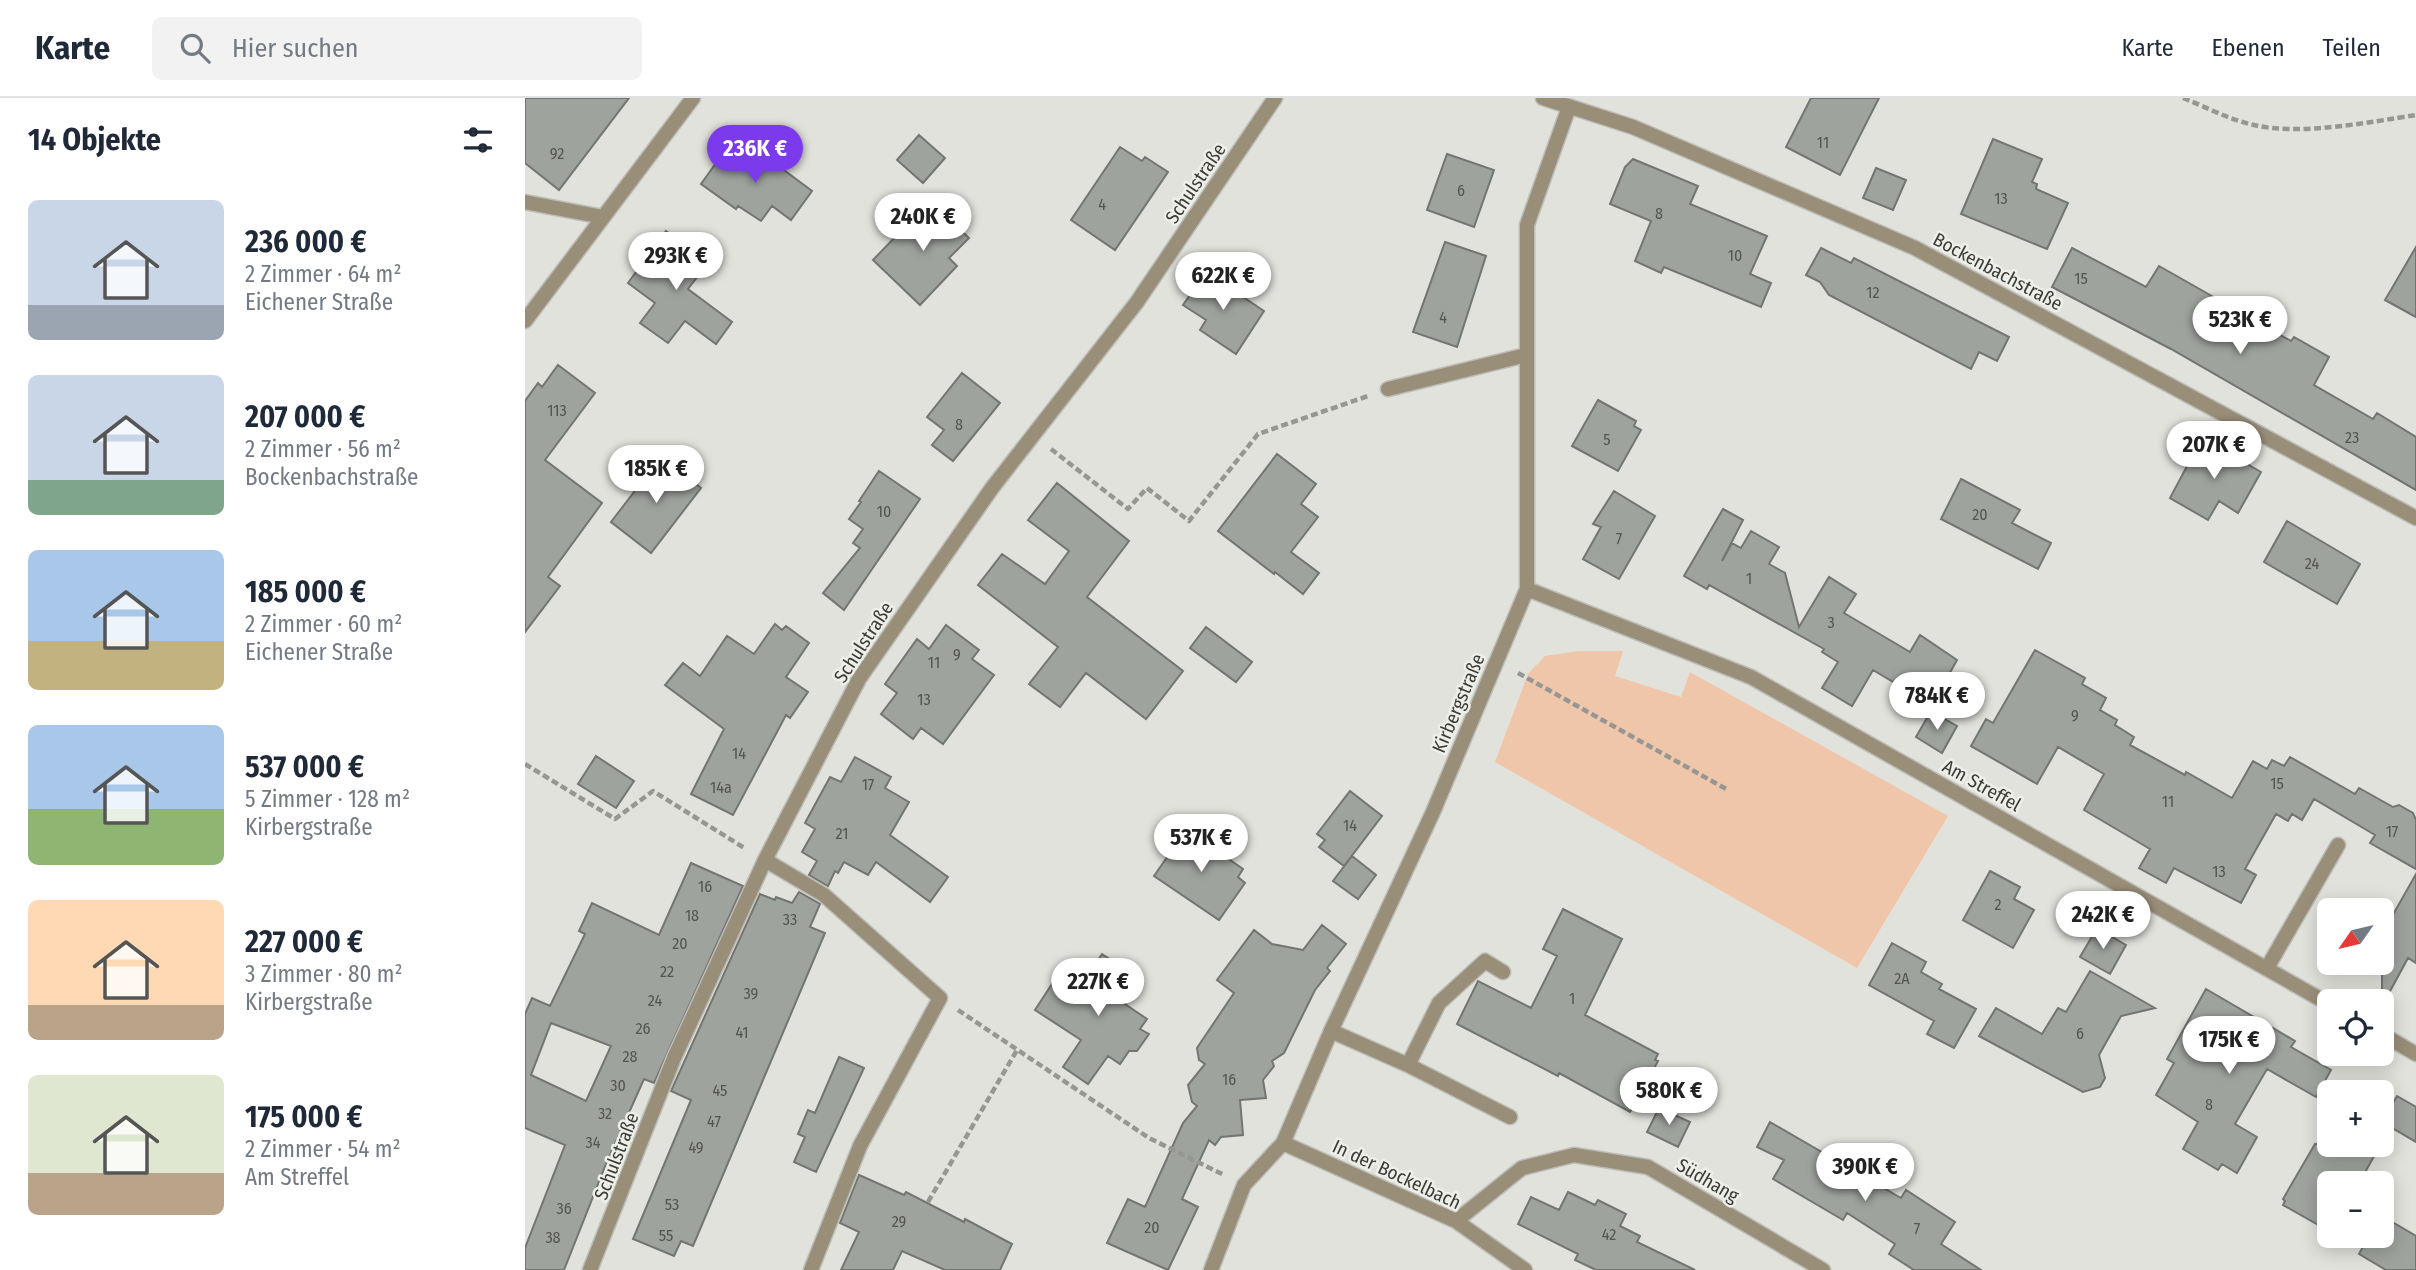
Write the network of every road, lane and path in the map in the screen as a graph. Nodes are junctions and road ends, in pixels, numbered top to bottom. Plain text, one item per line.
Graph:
1 (693, 98) edge
2 (1275, 98) edge
3 (1543, 98) edge
4 (2183, 98) edge
5 (1569, 107) junction
6 (2416, 115) edge
7 (525, 202) edge
8 (603, 218) junction
9 (525, 321) edge
10 (1527, 355) junction
11 (1388, 389) joint
12 (1033, 435) junction
13 (2416, 518) edge
14 (1527, 590) junction
15 (1496, 662) junction
16 (525, 764) edge
17 (1728, 790) dead end
18 (2338, 845) dead end
19 (765, 860) junction
20 (2267, 968) junction
21 (1503, 972) dead end
22 (2317, 997) edge
23 (940, 998) junction
24 (1331, 1031) junction
25 (2394, 1041) edge
26 (1017, 1050) junction
27 (2416, 1054) edge
28 (1408, 1065) junction
29 (1510, 1117) dead end
30 (1283, 1143) junction
31 (1230, 1178) dead end
32 (928, 1202) dead end
33 (1456, 1221) junction
34 (590, 1270) edge
35 (811, 1270) edge
36 (1212, 1270) edge
37 (1525, 1270) edge
38 (1823, 1270) edge

1 - 8 street
2 - 12 street, Schulstraße
3 - 5 street, Bockenbachstraße
4 - 6 path
5 - 10 street, Kirbergstraße
5 - 13 street, Bockenbachstraße
7 - 8 street
8 - 9 street
10 - 11 street
10 - 14 street, Kirbergstraße
11 - 12 path
12 - 19 street, Schulstraße
14 - 15 street, Kirbergstraße
14 - 20 street, Am Streffel
15 - 17 path
15 - 24 street, Kirbergstraße
16 - 19 path
18 - 20 street
19 - 23 street
19 - 34 street, Schulstraße
20 - 22 street, Am Streffel
21 - 28 street
23 - 26 path
23 - 35 street
24 - 28 street
24 - 30 street, Kirbergstraße
25 - 27 street
26 - 31 path
26 - 32 path
28 - 29 street
30 - 33 street, In der Bockelbach
30 - 36 street, Kirbergstraße
33 - 37 street, In der Bockelbach
33 - 38 street, Südhang

